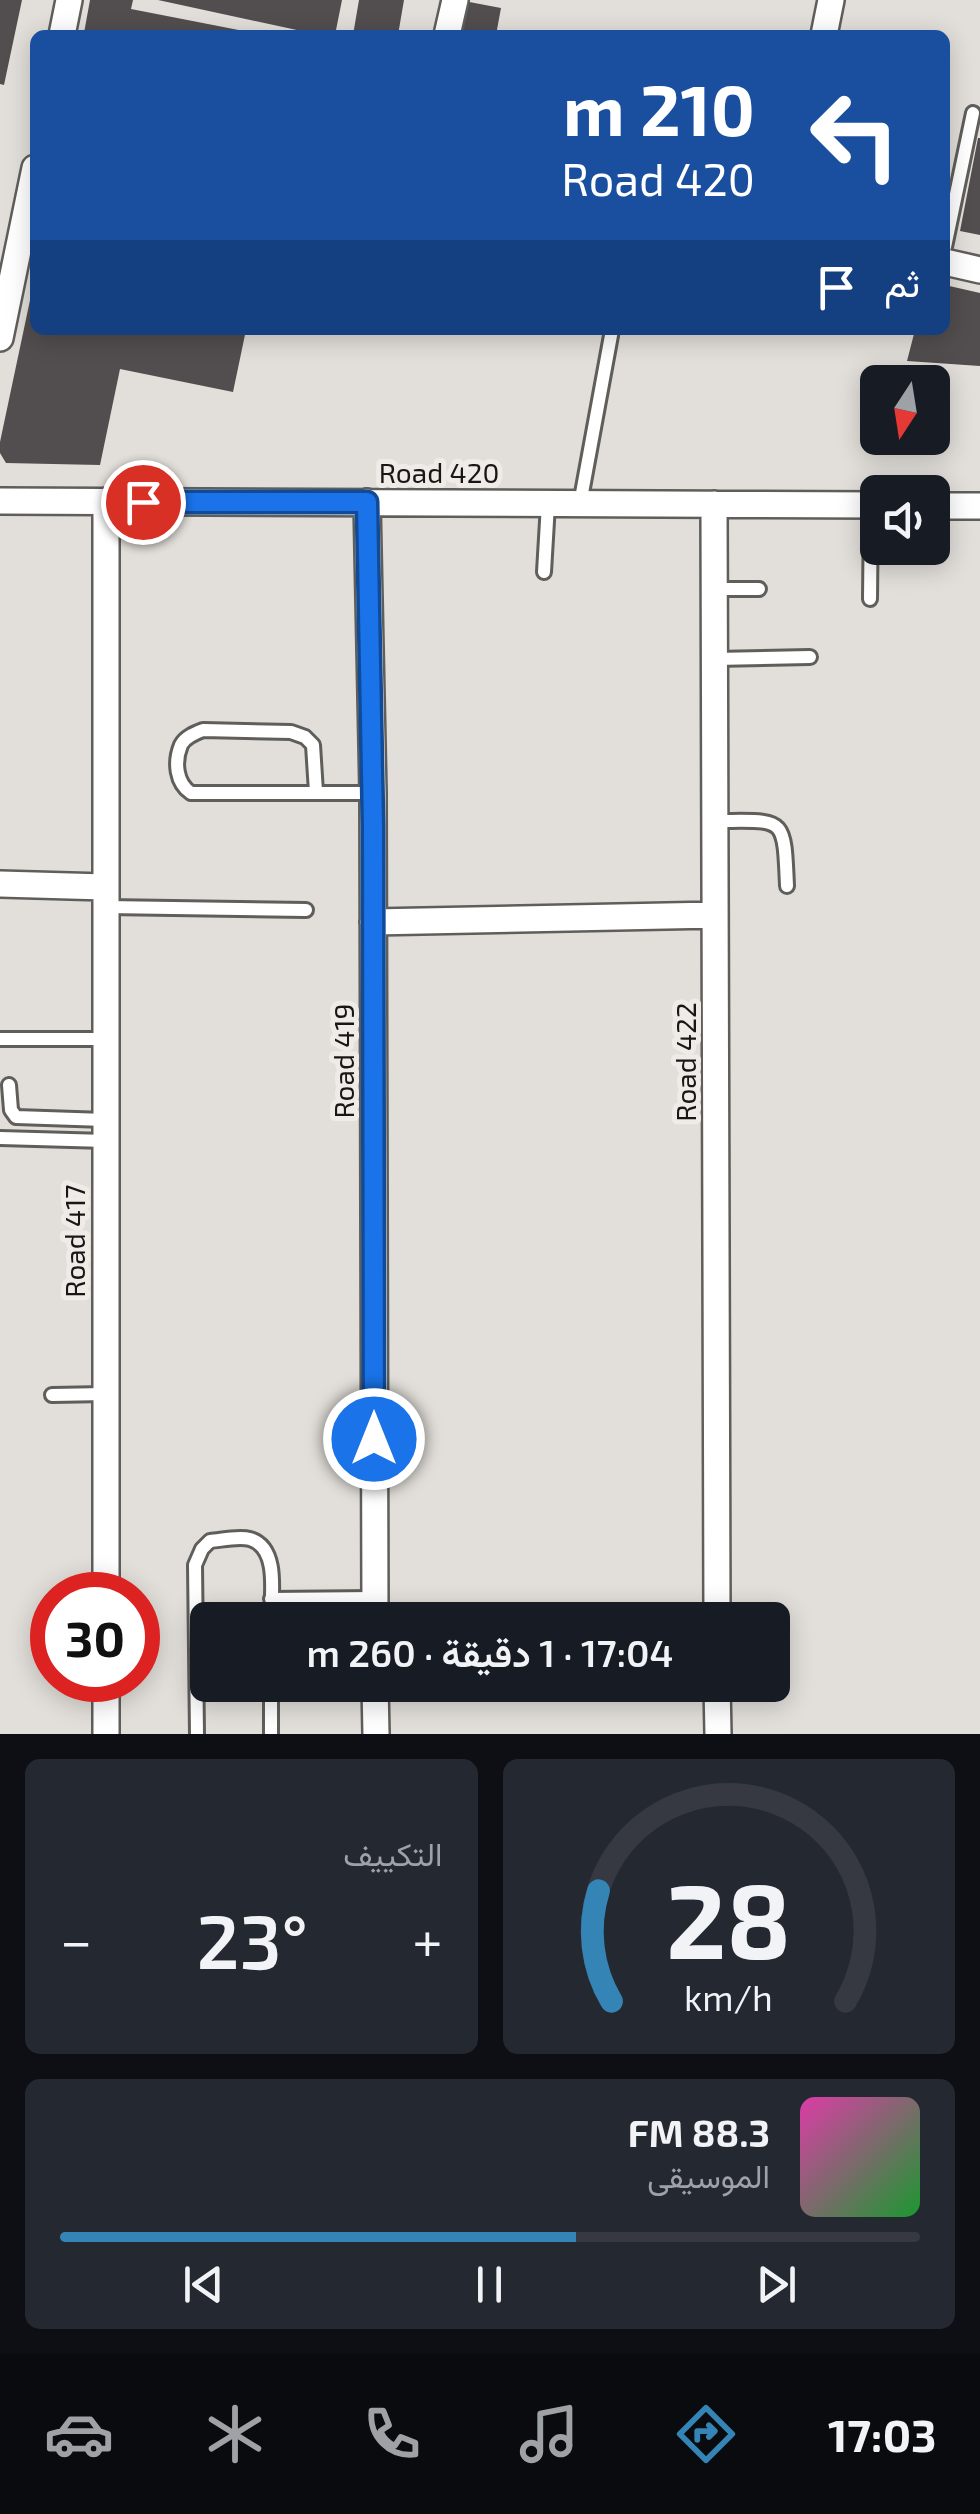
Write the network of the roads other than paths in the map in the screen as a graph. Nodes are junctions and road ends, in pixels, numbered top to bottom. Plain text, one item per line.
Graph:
1 (70, 0) edge
2 (455, 0) edge
3 (831, 0) edge
4 (63, 30) edge
5 (449, 30) edge
6 (825, 30) edge
7 (973, 113) dead end
8 (30, 192) edge
9 (950, 223) edge
10 (950, 263) edge
11 (980, 270) edge
12 (611, 335) edge
13 (0, 338) edge
14 (0, 501) edge
15 (106, 502) junction
16 (367, 502) junction
17 (548, 504) junction
18 (580, 504) junction
19 (714, 504) junction
20 (860, 505) edge
21 (950, 506) edge
22 (980, 506) edge
23 (871, 565) edge
24 (544, 572) dead end
25 (758, 588) dead end
26 (714, 589) junction
27 (870, 599) dead end
28 (810, 657) dead end
29 (715, 659) junction
30 (316, 792) junction
31 (373, 793) junction
32 (715, 820) junction
33 (0, 884) edge
34 (787, 886) dead end
35 (106, 897) junction
36 (306, 910) dead end
37 (715, 915) junction
38 (373, 922) junction
39 (0, 1039) edge
40 (106, 1040) junction
41 (9, 1085) dead end
42 (106, 1130) junction
43 (0, 1138) edge
44 (105, 1394) junction
45 (52, 1395) dead end
46 (106, 1572) edge
47 (270, 1599) joint
48 (302, 1602) edge
49 (375, 1602) edge
50 (717, 1602) edge
51 (106, 1702) edge
52 (271, 1702) edge
53 (376, 1702) edge
54 (717, 1702) edge
55 (106, 1734) edge
56 (197, 1734) edge
57 (271, 1734) edge
58 (376, 1734) edge
59 (718, 1734) edge

1 - 4 street
2 - 5 street
3 - 6 street
7 - 9 lane
8 - 13 street
10 - 11 street
12 - 18 lane
14 - 15 street, Road 420
15 - 16 street, Road 420
15 - 35 street, Road 417
16 - 17 street, Road 420
16 - 31 street, Road 419
17 - 18 street, Road 420
17 - 24 lane
18 - 19 street, Road 420
19 - 20 street, Road 420
19 - 26 street, Road 422
21 - 22 street
23 - 27 lane
25 - 26 lane
26 - 29 street, Road 422
28 - 29 lane
29 - 32 street, Road 422
30 - 30 lane
30 - 31 lane
31 - 38 street, Road 419
32 - 34 lane
32 - 37 street, Road 422
33 - 35 street
35 - 36 lane
35 - 40 street, Road 417
37 - 38 street
37 - 50 street, Road 422
38 - 49 street, Road 419
39 - 40 lane
40 - 42 street, Road 417
41 - 42 lane
42 - 43 lane
42 - 44 street, Road 417
44 - 45 lane
44 - 46 street, Road 417
47 - 48 lane
47 - 56 lane
51 - 55 street
52 - 57 lane
53 - 58 street
54 - 59 street

